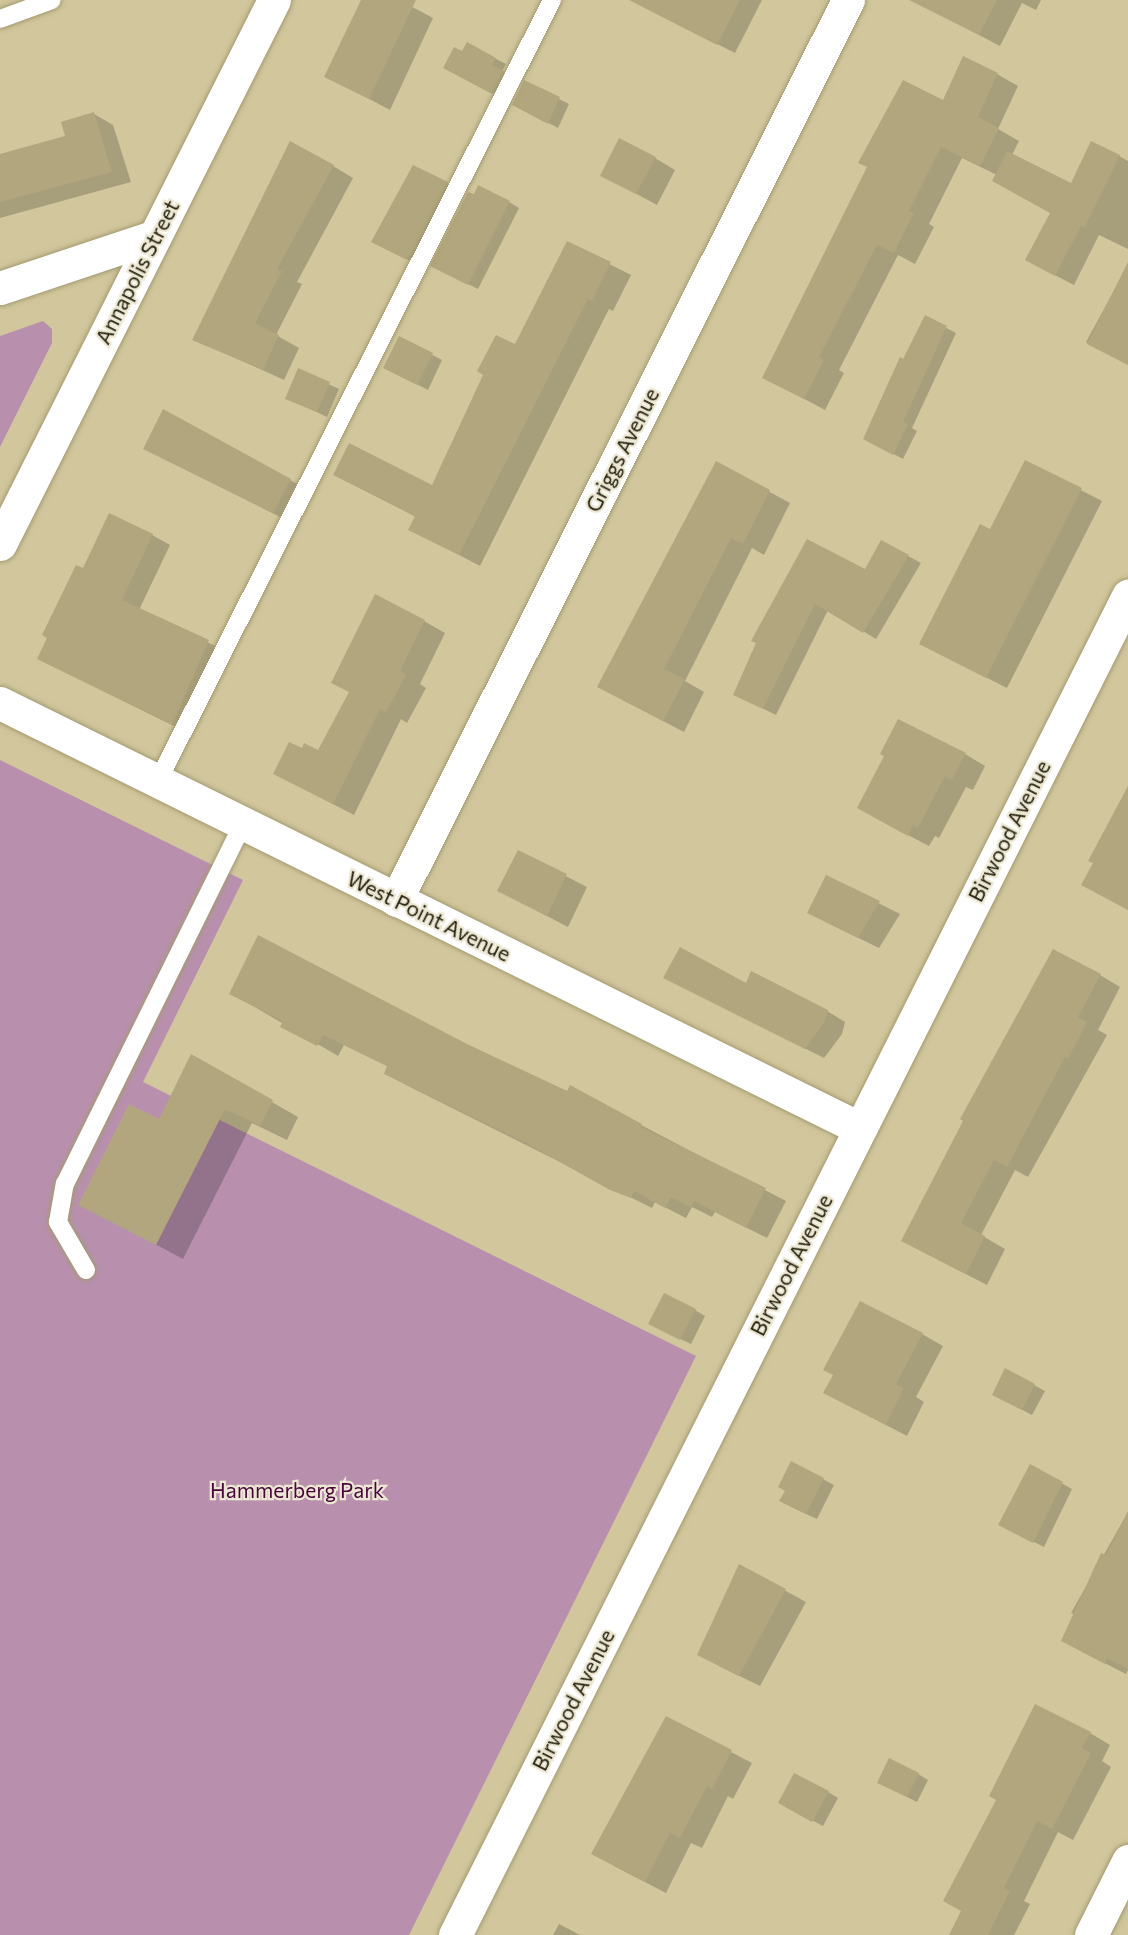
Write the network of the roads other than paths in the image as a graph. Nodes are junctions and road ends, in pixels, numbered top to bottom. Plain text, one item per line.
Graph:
1 (52, 0) edge
2 (274, 0) edge
3 (552, 0) edge
4 (848, 0) edge
5 (0, 19) edge
6 (155, 236) junction
7 (0, 288) edge
8 (0, 544) edge
9 (1128, 596) edge
10 (1116, 651) edge
11 (0, 703) edge
12 (158, 782) junction
13 (243, 824) junction
14 (396, 900) junction
15 (859, 1128) junction
16 (86, 1270) dead end
17 (1128, 1861) edge
18 (455, 1935) edge
19 (1091, 1935) edge

1 - 5 lane
2 - 6 street, Annapolis Street
3 - 12 lane
4 - 14 street, Griggs Avenue
6 - 7 street
6 - 8 street, Annapolis Street
9 - 10 street, Birwood Avenue
10 - 15 street, Birwood Avenue
11 - 12 street, West Point Avenue
12 - 13 street, West Point Avenue
13 - 14 street, West Point Avenue
13 - 16 lane
14 - 15 street, West Point Avenue
15 - 18 street, Birwood Avenue
17 - 19 street

